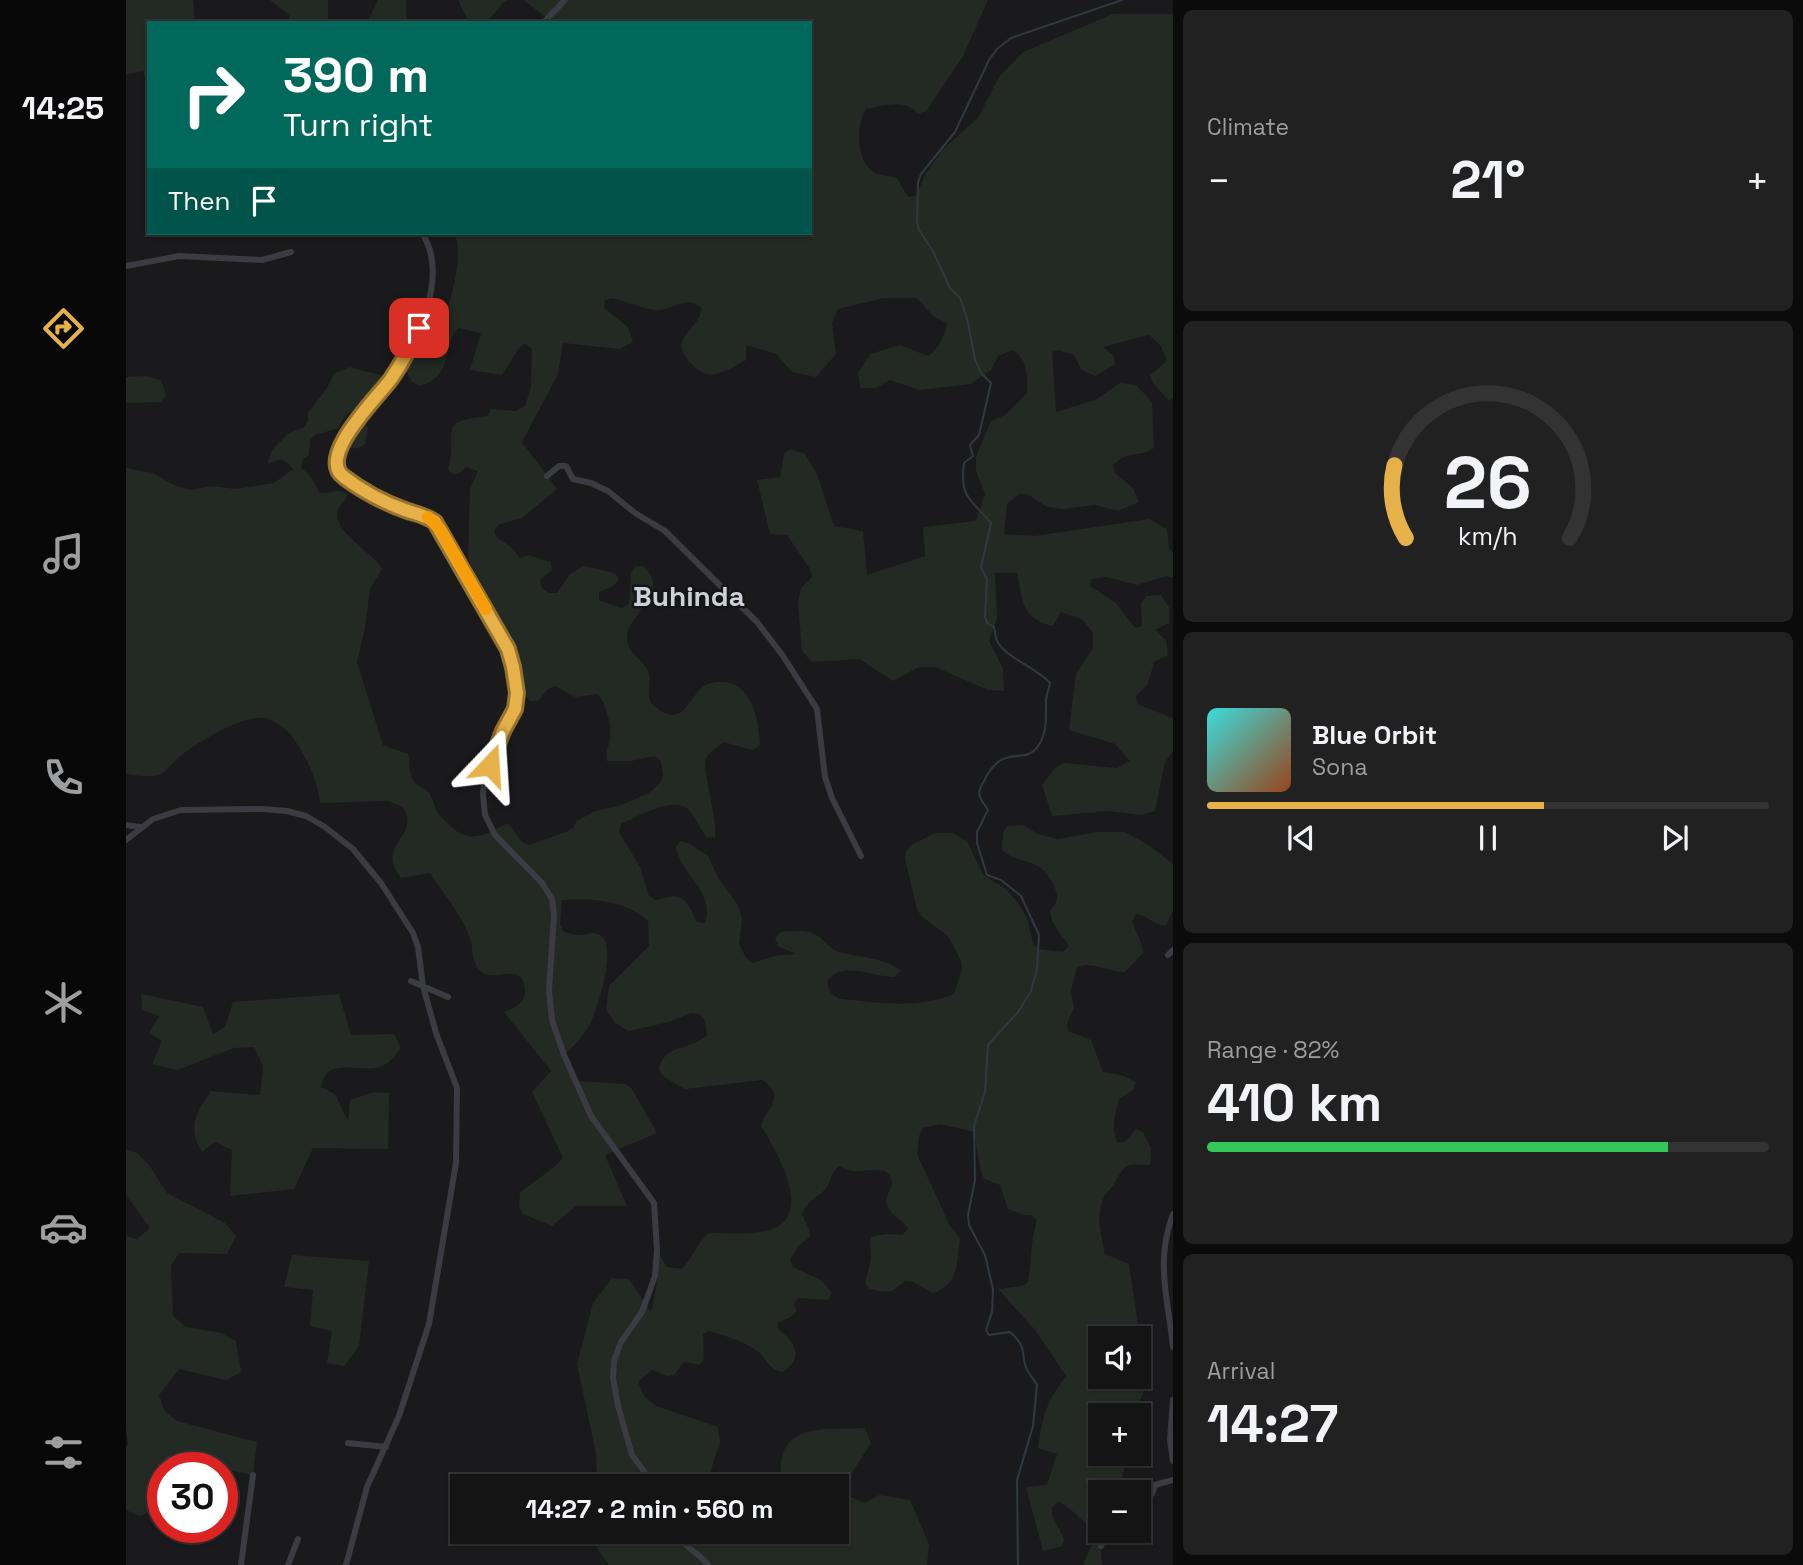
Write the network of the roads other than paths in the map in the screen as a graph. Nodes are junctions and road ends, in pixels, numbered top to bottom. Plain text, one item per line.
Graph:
1 (565, 0) edge
2 (545, 21) edge
3 (423, 235) edge
4 (291, 251) dead end
5 (126, 267) edge
6 (547, 476) dead end
7 (126, 825) edge
8 (140, 827) junction
9 (126, 840) edge
10 (860, 856) dead end
11 (411, 981) dead end
12 (423, 986) junction
13 (448, 997) dead end
14 (1173, 1214) edge
15 (1173, 1347) edge
16 (1173, 1400) edge
17 (348, 1443) dead end
18 (386, 1447) junction
19 (1173, 1461) edge
20 (646, 1474) edge
21 (253, 1475) dead end
22 (1173, 1480) edge
23 (1151, 1494) edge
24 (298, 1539) dead end
25 (1103, 1543) edge
26 (685, 1544) edge
27 (1101, 1546) dead end
28 (241, 1565) edge
29 (288, 1565) edge
30 (346, 1565) edge
31 (708, 1565) edge

1 - 2 street
3 - 20 street
4 - 5 street
6 - 10 street
7 - 8 street
8 - 9 street
8 - 12 street
11 - 12 street
12 - 13 street
12 - 18 street
14 - 15 street
16 - 19 street
17 - 18 street
18 - 30 street
21 - 28 street
22 - 23 street
24 - 29 street
25 - 27 street
26 - 31 street

